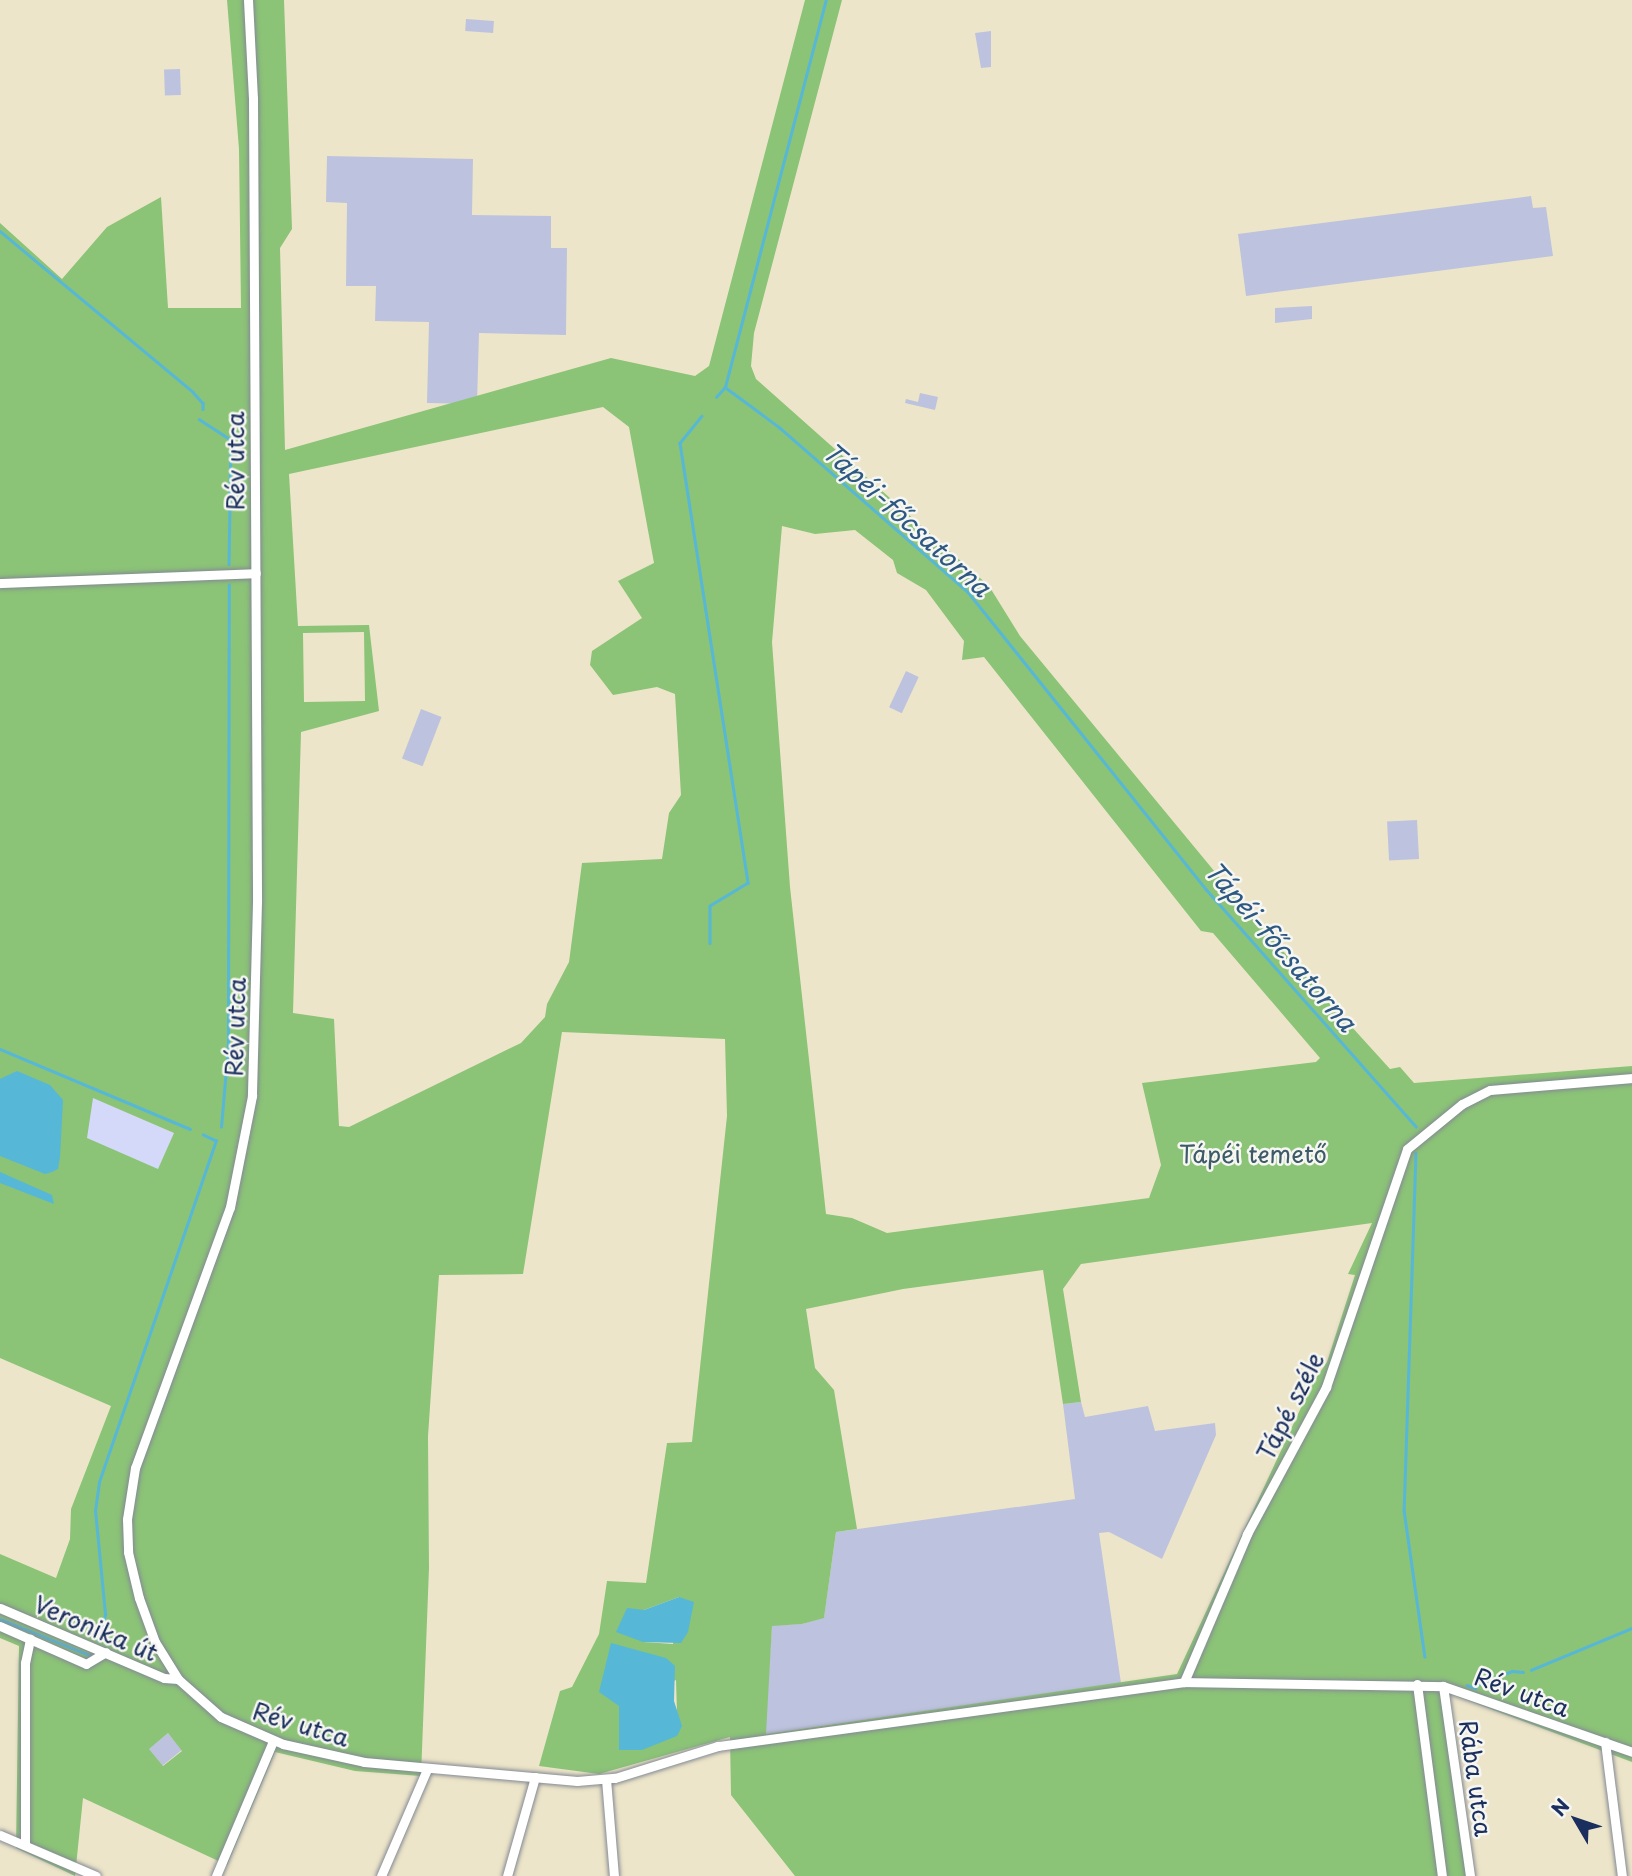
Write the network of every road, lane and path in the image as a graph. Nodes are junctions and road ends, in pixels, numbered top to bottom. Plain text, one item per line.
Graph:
1 (248, 0) edge
2 (256, 573) junction
3 (0, 583) edge
4 (1632, 1078) edge
5 (0, 1608) edge
6 (0, 1626) edge
7 (30, 1639) junction
8 (106, 1652) junction
9 (178, 1679) junction
10 (1184, 1682) junction
11 (1417, 1684) junction
12 (1443, 1686) junction
13 (273, 1741) junction
14 (1605, 1742) junction
15 (1632, 1752) edge
16 (427, 1769) junction
17 (535, 1777) junction
18 (606, 1779) junction
19 (0, 1835) edge
20 (25, 1845) junction
21 (96, 1876) edge
22 (216, 1876) edge
23 (381, 1876) edge
24 (508, 1876) edge
25 (614, 1876) edge
26 (1442, 1876) edge
27 (1470, 1876) edge
28 (1622, 1876) edge

1 - 2 street, Rév utca
2 - 3 street
2 - 9 street, Rév utca
4 - 10 street, Tápé széle
5 - 8 street, Veronika út
6 - 7 street
7 - 8 street
7 - 20 street
8 - 9 street, Veronika út
9 - 13 street, Rév utca
10 - 11 street, Rév utca
10 - 18 street, Rév utca
11 - 12 street, Rév utca
11 - 26 street
12 - 14 street, Rév utca
12 - 27 street, Rába utca
13 - 16 street, Rév utca
13 - 22 street
14 - 15 street, Rév utca
14 - 28 street
16 - 17 street, Rév utca
16 - 23 street
17 - 18 street, Rév utca
17 - 24 street
18 - 25 street
19 - 20 street
20 - 21 street

